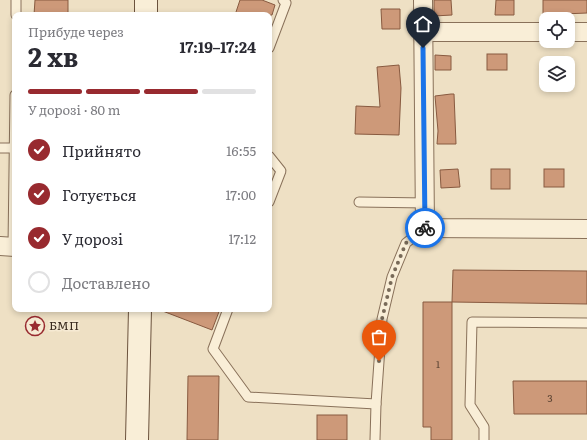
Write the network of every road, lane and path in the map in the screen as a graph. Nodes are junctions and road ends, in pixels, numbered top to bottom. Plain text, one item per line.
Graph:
1 (16, 0) edge
2 (146, 0) edge
3 (283, 0) edge
4 (423, 0) edge
5 (16, 12) edge
6 (146, 12) edge
7 (423, 32) junction
8 (539, 32) edge
9 (575, 32) edge
10 (587, 32) edge
11 (272, 40) edge
12 (0, 148) edge
13 (12, 148) edge
14 (272, 160) edge
15 (12, 187) edge
16 (272, 194) edge
17 (359, 202) dead end
18 (426, 203) junction
19 (425, 228) junction
20 (587, 229) edge
21 (9, 246) edge
22 (140, 312) edge
23 (227, 312) edge
24 (587, 323) edge
25 (376, 404) junction
26 (137, 440) edge
27 (375, 440) edge
28 (484, 440) edge

1 - 5 lane
2 - 6 street
3 - 11 lane
4 - 7 street
7 - 8 street
7 - 18 street
9 - 10 street
12 - 13 lane
14 - 16 lane
15 - 21 lane
17 - 18 lane
18 - 19 street
19 - 20 street
19 - 25 lane
22 - 26 street
23 - 25 lane
24 - 28 lane
25 - 27 lane

